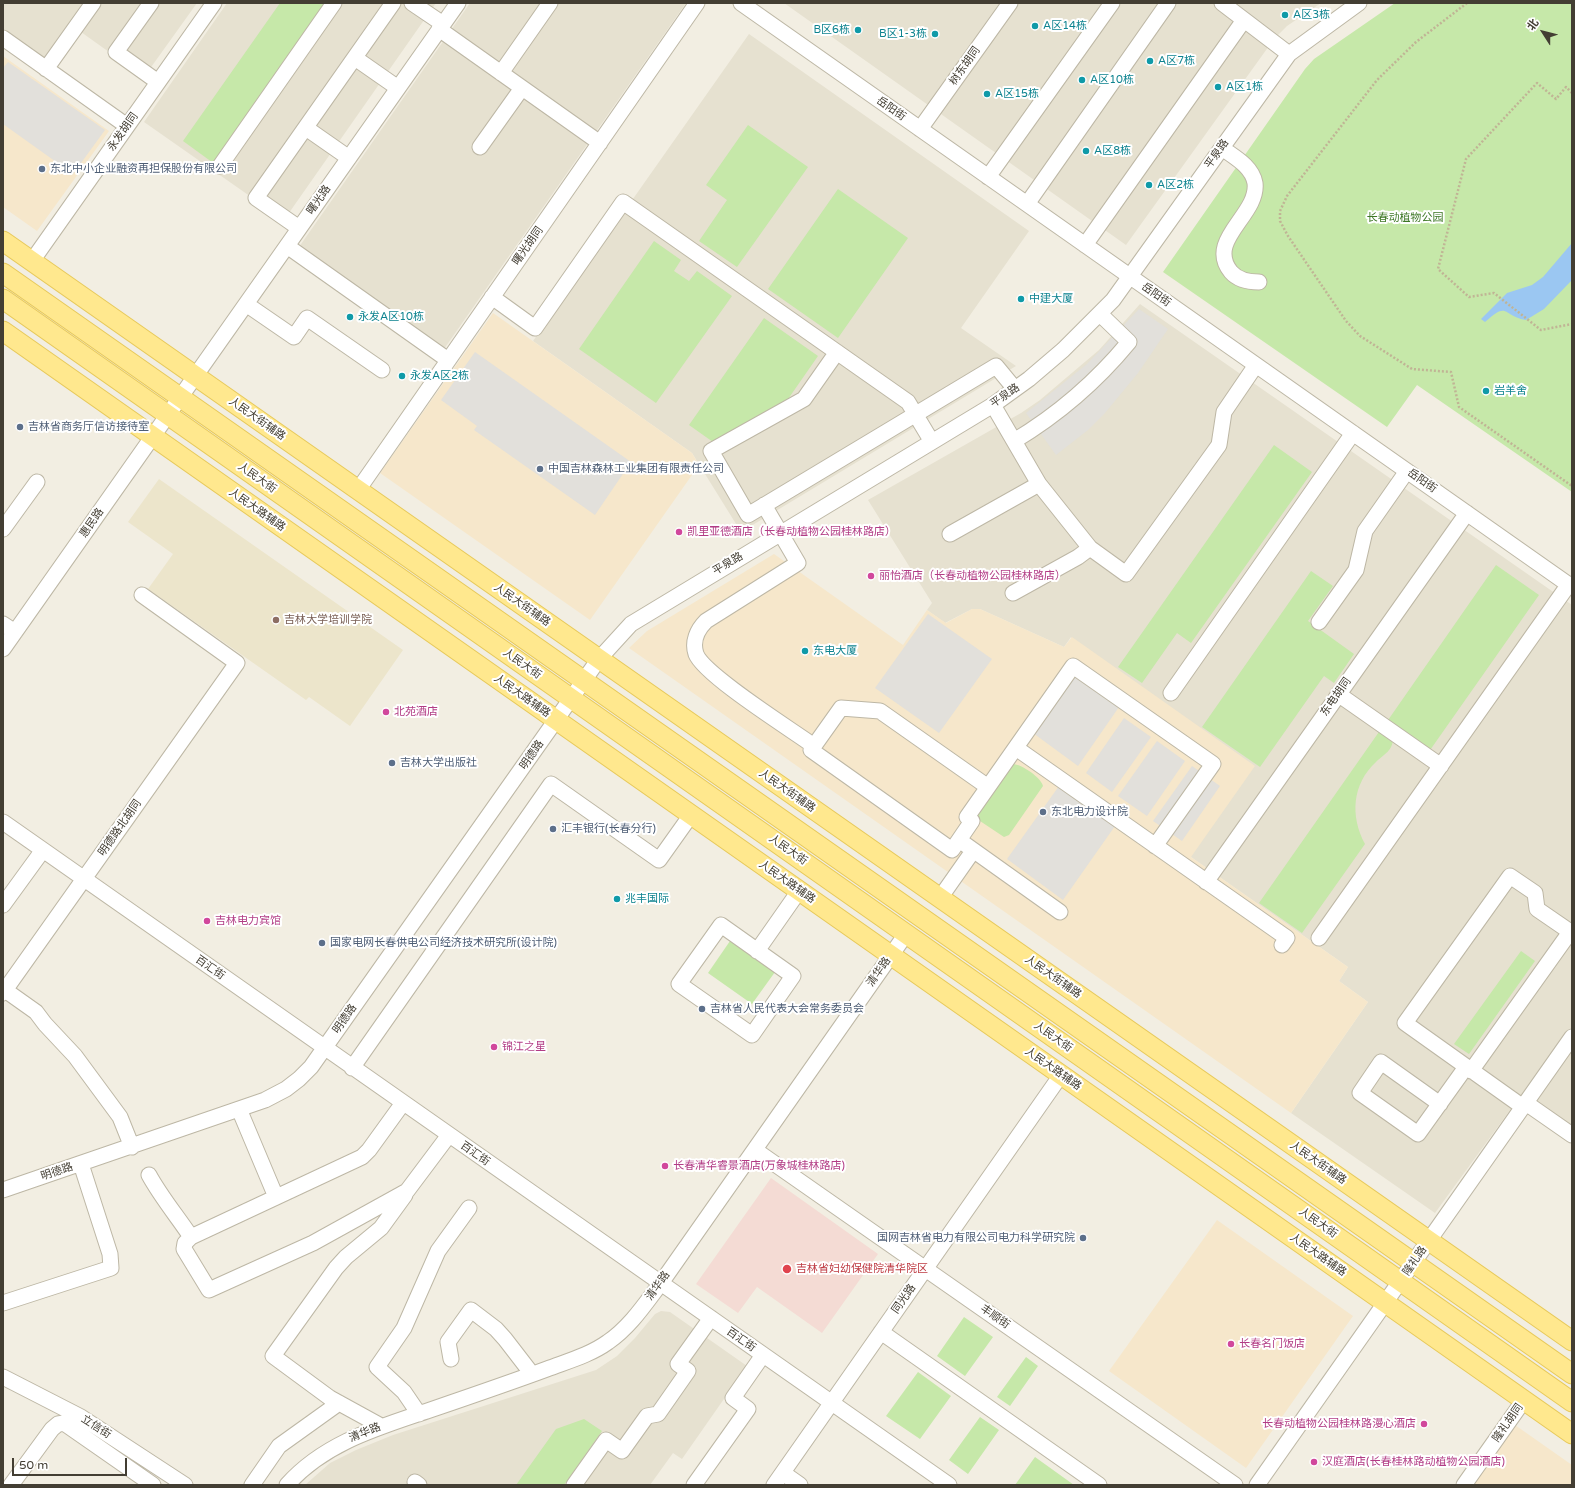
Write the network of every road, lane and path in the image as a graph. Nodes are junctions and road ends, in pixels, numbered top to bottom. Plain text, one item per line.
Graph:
1 (93, 3) edge
2 (151, 3) edge
3 (334, 3) edge
4 (393, 3) edge
5 (412, 3) edge
6 (458, 3) edge
7 (550, 3) edge
8 (697, 3) edge
9 (741, 3) edge
10 (1010, 3) edge
11 (1112, 3) edge
12 (1168, 3) edge
13 (1222, 3) edge
14 (1359, 3) edge
15 (1468, 3) edge
16 (206, 6) edge
17 (1244, 20) junction
18 (441, 27) junction
19 (3, 38) edge
20 (1289, 54) junction
21 (355, 58) junction
22 (46, 69) junction
23 (501, 73) junction
24 (158, 82) junction
25 (398, 88) junction
26 (522, 88) junction
27 (1572, 93) edge
28 (127, 126) junction
29 (306, 128) junction
30 (920, 129) junction
31 (600, 143) junction
32 (480, 147) dead end
33 (1222, 148) junction
34 (348, 158) junction
35 (220, 166) dead end
36 (988, 177) junction
37 (1026, 204) junction
38 (299, 228) junction
39 (3, 241) edge
40 (1085, 245) junction
41 (287, 246) junction
42 (32, 261) junction
43 (3, 273) edge
44 (1131, 277) junction
45 (1259, 282) dead end
46 (492, 297) junction
47 (3, 299) edge
48 (246, 304) junction
49 (1100, 314) junction
50 (1572, 324) edge
51 (3, 331) edge
52 (837, 352) junction
53 (448, 360) junction
54 (1256, 365) junction
55 (382, 370) dead end
56 (196, 376) junction
57 (1015, 389) junction
58 (180, 397) junction
59 (993, 405) junction
60 (915, 414) junction
61 (168, 415) junction
62 (1353, 433) junction
63 (153, 436) junction
64 (1014, 440) junction
65 (932, 442) junction
66 (1408, 471) junction
67 (37, 482) dead end
68 (1039, 484) junction
69 (1572, 486) edge
70 (358, 490) junction
71 (764, 505) junction
72 (1467, 513) junction
73 (3, 529) edge
74 (781, 533) junction
75 (950, 534) dead end
76 (1090, 548) junction
77 (1570, 586) edge
78 (1013, 593) dead end
79 (142, 596) dead end
80 (1319, 622) dead end
81 (9, 628) edge
82 (3, 649) edge
83 (599, 659) junction
84 (584, 680) junction
85 (1171, 693) dead end
86 (1338, 694) junction
87 (571, 698) junction
88 (556, 720) junction
89 (814, 746) junction
90 (1016, 748) junction
91 (1441, 766) junction
92 (988, 787) junction
93 (691, 815) junction
94 (3, 822) edge
95 (959, 840) junction
96 (1155, 846) junction
97 (43, 850) junction
98 (973, 851) junction
99 (84, 879) junction
100 (1206, 882) junction
101 (799, 891) junction
102 (940, 898) junction
103 (3, 905) edge
104 (1060, 912) dead end
105 (1571, 933) edge
106 (906, 934) junction
107 (1319, 938) dead end
108 (1282, 945) dead end
109 (757, 951) junction
110 (891, 955) junction
111 (4, 992) edge
112 (1572, 1037) edge
113 (324, 1048) junction
114 (352, 1068) junction
115 (1468, 1069) junction
116 (1061, 1075) junction
117 (403, 1103) junction
118 (1440, 1104) junction
119 (1524, 1105) junction
120 (239, 1109) junction
121 (449, 1135) junction
122 (1572, 1135) edge
123 (132, 1147) junction
124 (755, 1150) junction
125 (81, 1164) junction
126 (149, 1174) dead end
127 (3, 1190) edge
128 (407, 1191) junction
129 (276, 1197) junction
130 (469, 1208) dead end
131 (190, 1237) junction
132 (1429, 1241) junction
133 (1414, 1262) junction
134 (925, 1269) junction
135 (1400, 1281) junction
136 (661, 1283) junction
137 (3, 1303) edge
138 (1385, 1303) junction
139 (711, 1318) junction
140 (881, 1332) junction
141 (1570, 1337) edge
142 (763, 1355) junction
143 (451, 1359) dead end
144 (532, 1374) junction
145 (1572, 1374) edge
146 (3, 1376) edge
147 (1524, 1400) junction
148 (1572, 1402) edge
149 (339, 1403) junction
150 (831, 1403) junction
151 (419, 1414) junction
152 (381, 1426) junction
153 (1572, 1434) edge
154 (159, 1468) junction
155 (783, 1473) junction
156 (151, 1484) edge
157 (12, 1485) edge
158 (185, 1485) edge
159 (252, 1485) edge
160 (287, 1485) edge
161 (574, 1485) edge
162 (694, 1485) edge
163 (774, 1485) edge
164 (800, 1485) edge
165 (949, 1485) edge
166 (1099, 1485) edge
167 (1235, 1485) edge
168 (1258, 1485) edge
169 (1464, 1485) edge

1 - 22 street
2 - 24 street
3 - 35 street
4 - 21 street
5 - 18 street
6 - 18 street, 曙光路
7 - 23 street
8 - 31 street, 曙光胡同
9 - 30 street, 岳阳街
10 - 30 street, 树东胡同
11 - 36 street
12 - 37 street
13 - 17 street
14 - 20 street, 平泉路
15 - 69 path
16 - 24 street, 永发胡同
17 - 20 street
17 - 40 street
18 - 23 street
18 - 25 street, 曙光路
19 - 22 street
20 - 33 street, 平泉路
21 - 25 street
21 - 29 street
22 - 28 street
23 - 26 street
24 - 28 street, 永发胡同
25 - 34 street, 曙光路
26 - 31 street
26 - 32 street
27 - 50 path
28 - 42 street, 永发胡同
29 - 34 street
29 - 38 street
30 - 36 street, 岳阳街
31 - 46 street, 曙光胡同
33 - 44 street, 平泉路
33 - 45 street
34 - 38 street, 曙光路
36 - 37 street, 岳阳街
37 - 40 street, 岳阳街
38 - 41 street, 曙光路
39 - 42 main road, 人民大街辅路
40 - 44 street, 岳阳街
41 - 48 street, 曙光路
41 - 53 street
42 - 56 main road, 人民大街辅路
43 - 58 main road, 人民大街
44 - 49 street, 平泉路
44 - 54 street, 岳阳街
46 - 52 street
46 - 53 street, 曙光胡同
47 - 61 main road, 人民大街
48 - 55 street
48 - 56 street, 曙光路
49 - 57 street, 平泉路
49 - 64 street
51 - 63 main road, 人民大路辅路
52 - 60 street
52 - 71 street
53 - 70 street, 曙光胡同
54 - 62 street, 岳阳街
54 - 76 street
56 - 58 street, 曙光路
56 - 70 main road, 人民大街辅路
57 - 59 street, 平泉路
57 - 60 street
58 - 61 street, 惠民路
58 - 84 main road, 人民大街
59 - 64 street
59 - 65 street, 平泉路
60 - 65 street
60 - 71 street
61 - 63 street, 惠民路
61 - 87 main road, 人民大街
62 - 66 street, 岳阳街
62 - 85 street
63 - 81 street, 惠民路
63 - 88 main road, 人民大路辅路
64 - 68 street
65 - 74 street, 平泉路
66 - 72 street, 岳阳街
66 - 80 street
67 - 73 street
68 - 75 street
68 - 76 street
70 - 83 main road, 人民大街辅路
71 - 74 street
72 - 77 street, 岳阳街
72 - 86 street, 东电胡同
74 - 83 street, 平泉路
74 - 89 street
76 - 78 street
77 - 91 street
79 - 99 street, 明德路北胡同
81 - 82 street, 惠民路
83 - 84 street, 平泉路
83 - 102 main road, 人民大街辅路
84 - 87 street, 平泉路
84 - 133 main road, 人民大街
86 - 91 street
86 - 100 street, 东电胡同
87 - 88 street, 明德路
87 - 106 main road, 人民大街
88 - 93 main road, 人民大路辅路
88 - 113 street, 明德路
89 - 92 street
89 - 95 street
90 - 92 street
90 - 96 street
90 - 96 street
91 - 107 street
92 - 95 street
93 - 101 main road, 人民大路辅路
93 - 114 street
94 - 97 street, 百汇街
95 - 98 street
96 - 100 street
97 - 99 street, 百汇街
97 - 103 street
98 - 102 street
98 - 104 street
99 - 111 street, 明德路北胡同
99 - 113 street, 百汇街
100 - 108 street
101 - 109 street
101 - 110 main road, 人民大路辅路
102 - 132 main road, 人民大街辅路
105 - 115 street
105 - 115 street
106 - 110 street, 清华路
106 - 135 main road, 人民大街
109 - 109 street
110 - 116 main road, 人民大路辅路
110 - 124 street, 清华路
111 - 123 street
112 - 119 street, 隆礼路
113 - 114 street, 百汇街
113 - 120 street, 明德路
114 - 117 street, 百汇街
115 - 118 street
115 - 119 street
116 - 134 street, 同光路
116 - 138 main road, 人民大路辅路
117 - 121 street, 百汇街
117 - 129 street
118 - 118 street
119 - 122 street
119 - 132 street, 隆礼路
120 - 123 street, 明德路
120 - 129 street
121 - 128 street
121 - 136 street, 百汇街
123 - 125 street, 明德路
124 - 134 street, 丰顺街
124 - 136 street, 清华路
125 - 127 street, 明德路
125 - 137 street
126 - 131 street
128 - 131 street
128 - 149 street
129 - 131 street
130 - 151 street
132 - 133 street, 隆礼路
132 - 141 main road, 人民大街辅路
133 - 135 street, 隆礼路
133 - 145 main road, 人民大街
134 - 140 street, 同光路
134 - 167 street, 丰顺街
135 - 138 street, 隆礼路
135 - 148 main road, 人民大街
136 - 139 street, 百汇街
136 - 144 street, 清华路
138 - 147 main road, 人民大路辅路
138 - 168 street, 隆礼路
139 - 142 street, 百汇街
139 - 161 street
140 - 150 street, 同光路
140 - 166 street
142 - 150 street, 百汇街
142 - 162 street
143 - 144 street
144 - 151 street, 清华路
146 - 154 street, 立信街
147 - 153 main road, 人民大路辅路
147 - 169 street, 隆礼胡同
149 - 152 street
149 - 159 street
150 - 155 street, 同光路
150 - 165 street, 百汇街
151 - 152 street, 清华路
152 - 160 street, 清华路
154 - 156 street
154 - 158 street, 立信街
155 - 163 street, 同光路
155 - 164 street
156 - 157 street

